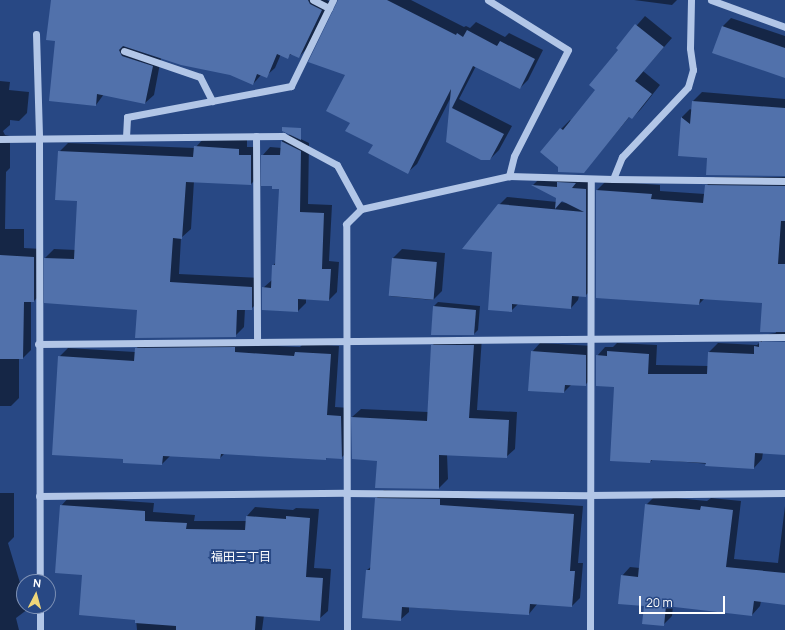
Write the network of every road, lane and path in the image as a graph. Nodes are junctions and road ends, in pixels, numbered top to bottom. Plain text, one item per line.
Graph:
1 (313, 0) edge
2 (332, 0) edge
3 (488, 0) edge
4 (691, 0) edge
5 (711, 0) edge
6 (329, 8) junction
7 (785, 27) edge
8 (36, 34) dead end
9 (124, 51) dead end
10 (212, 101) junction
11 (256, 136) junction
12 (126, 137) junction
13 (38, 138) junction
14 (0, 139) edge
15 (509, 176) junction
16 (591, 179) junction
17 (613, 180) junction
18 (785, 180) edge
19 (360, 209) junction
20 (785, 337) edge
21 (589, 339) junction
22 (258, 342) junction
23 (346, 342) junction
24 (38, 344) junction
25 (345, 493) junction
26 (785, 493) edge
27 (590, 495) junction
28 (39, 496) junction
29 (40, 574) edge
30 (40, 614) edge
31 (40, 630) edge
32 (347, 630) edge
33 (590, 630) edge

1 - 6 street
2 - 6 street
3 - 15 street
4 - 17 street
5 - 7 street
6 - 10 street
8 - 13 street
9 - 10 street
10 - 12 street
11 - 12 street
11 - 19 street
11 - 22 street
12 - 13 street
13 - 14 street
13 - 24 street
15 - 16 street
15 - 19 street
16 - 17 street
16 - 21 street
17 - 18 street
19 - 23 street
20 - 21 street
21 - 23 street
21 - 27 street
22 - 23 street
22 - 24 street
23 - 25 street
24 - 28 street
25 - 27 street
25 - 28 street
25 - 32 street
26 - 27 street
27 - 33 street
28 - 29 street
30 - 31 street

